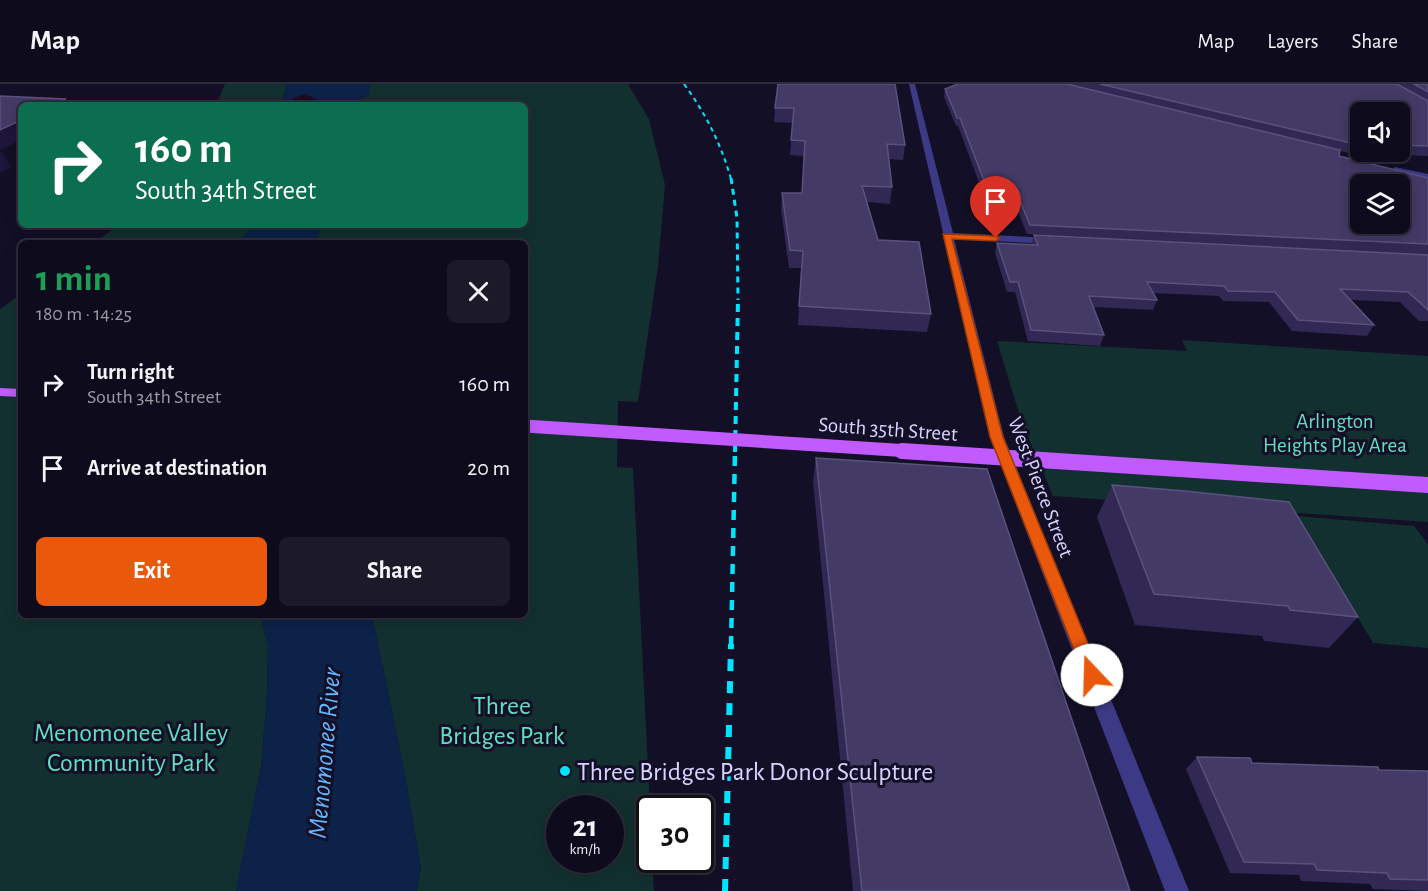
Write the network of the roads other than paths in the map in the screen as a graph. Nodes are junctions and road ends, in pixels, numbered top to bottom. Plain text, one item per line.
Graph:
1 (912, 84) edge
2 (1384, 167) edge
3 (1427, 177) edge
4 (947, 236) junction
5 (1067, 242) edge
6 (0, 392) edge
7 (18, 393) edge
8 (528, 426) edge
9 (1428, 485) edge
10 (1177, 891) edge

1 - 4 street, West Pierce Street
2 - 3 street
4 - 5 street
4 - 10 street, West Pierce Street
6 - 7 main road
8 - 9 main road, South 35th Street, bridge

